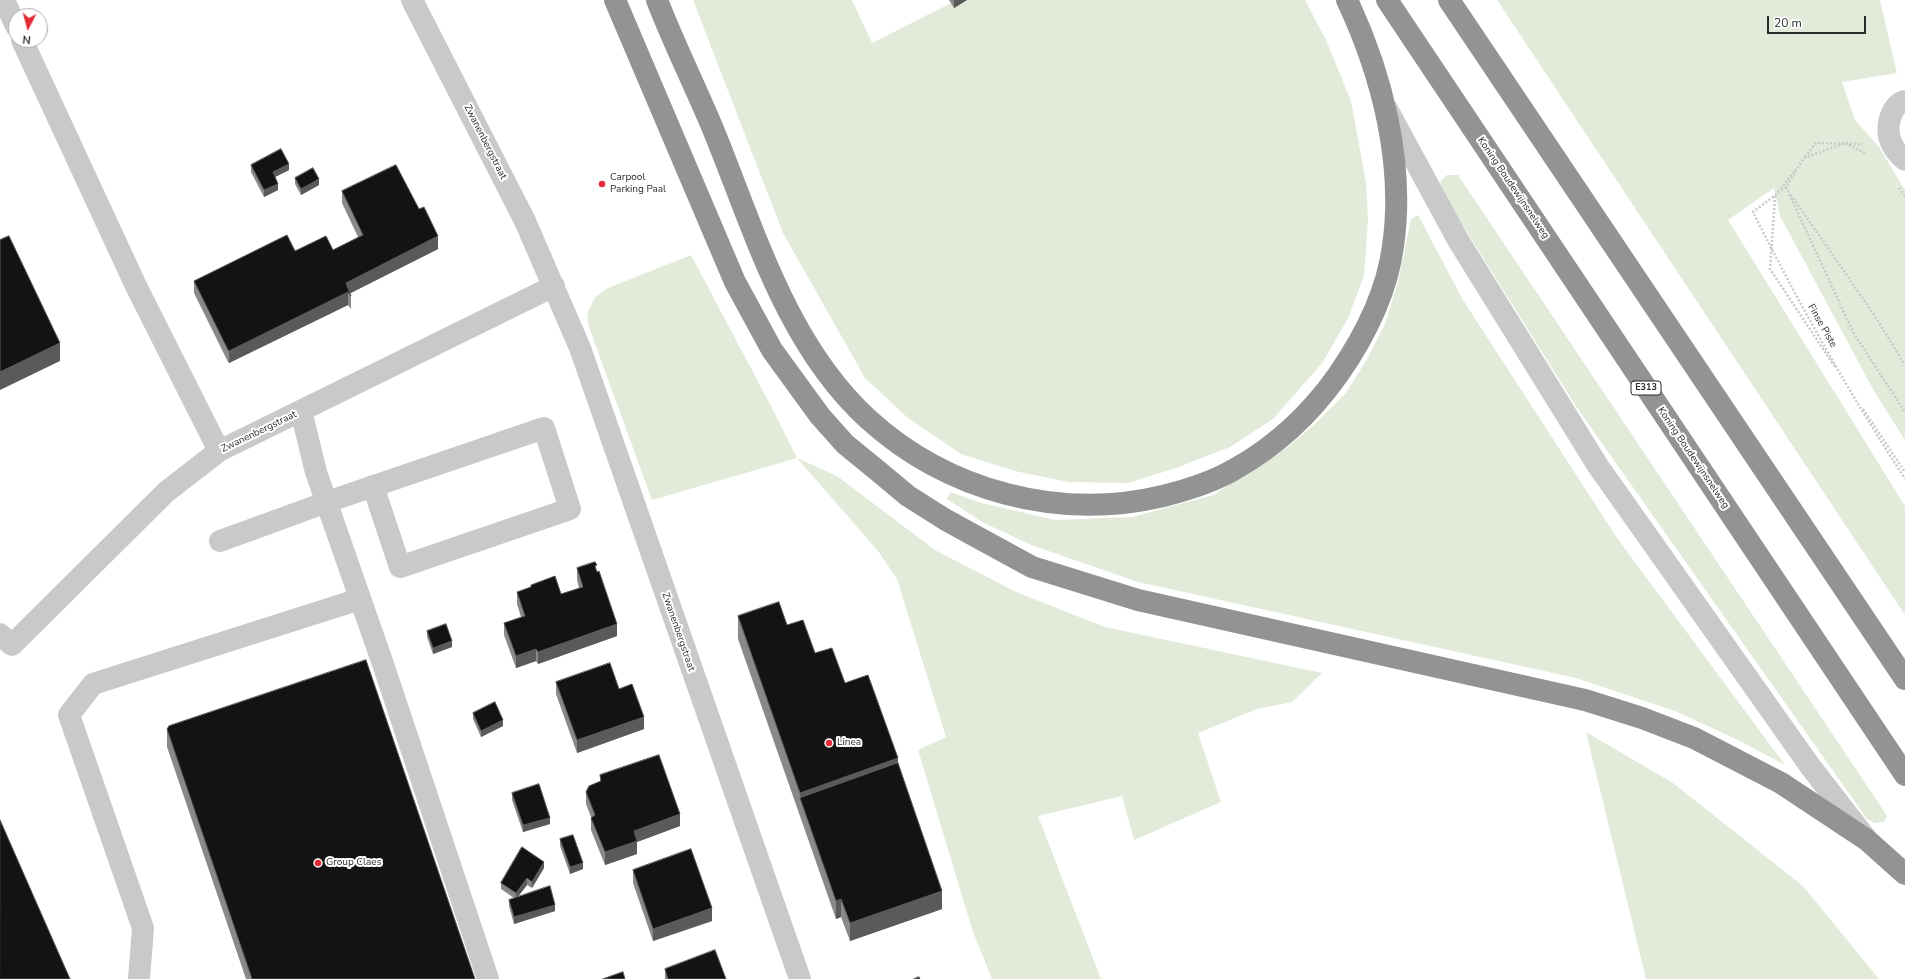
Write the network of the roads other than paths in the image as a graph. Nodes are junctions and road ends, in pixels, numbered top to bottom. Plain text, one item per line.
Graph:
1 (412, 0) edge
2 (615, 0) edge
3 (657, 0) edge
4 (1347, 0) edge
5 (1387, 0) edge
6 (1449, 0) edge
7 (26, 48) edge
8 (1382, 99) junction
9 (1905, 101) edge
10 (1905, 160) edge
11 (554, 286) junction
12 (300, 411) junction
13 (219, 451) junction
14 (373, 486) junction
15 (327, 502) junction
16 (220, 541) dead end
17 (360, 599) junction
18 (6, 640) edge
19 (1905, 679) edge
20 (1905, 775) edge
21 (1867, 840) junction
22 (1905, 874) edge
23 (139, 979) edge
24 (488, 979) edge
25 (800, 979) edge

1 - 11 street, Zwanenbergstraat
2 - 21 highway
3 - 8 highway
4 - 8 highway
5 - 20 highway, Koning Boudewijnsnelweg / E313
6 - 19 highway
7 - 13 street
8 - 21 street
9 - 10 street
11 - 12 street, Zwanenbergstraat
11 - 25 street, Zwanenbergstraat
12 - 13 street, Zwanenbergstraat
12 - 15 street
13 - 18 street, Zwanenbergstraat
14 - 14 street
14 - 15 street
15 - 16 street
15 - 17 street
17 - 23 street
17 - 24 street
21 - 22 highway

